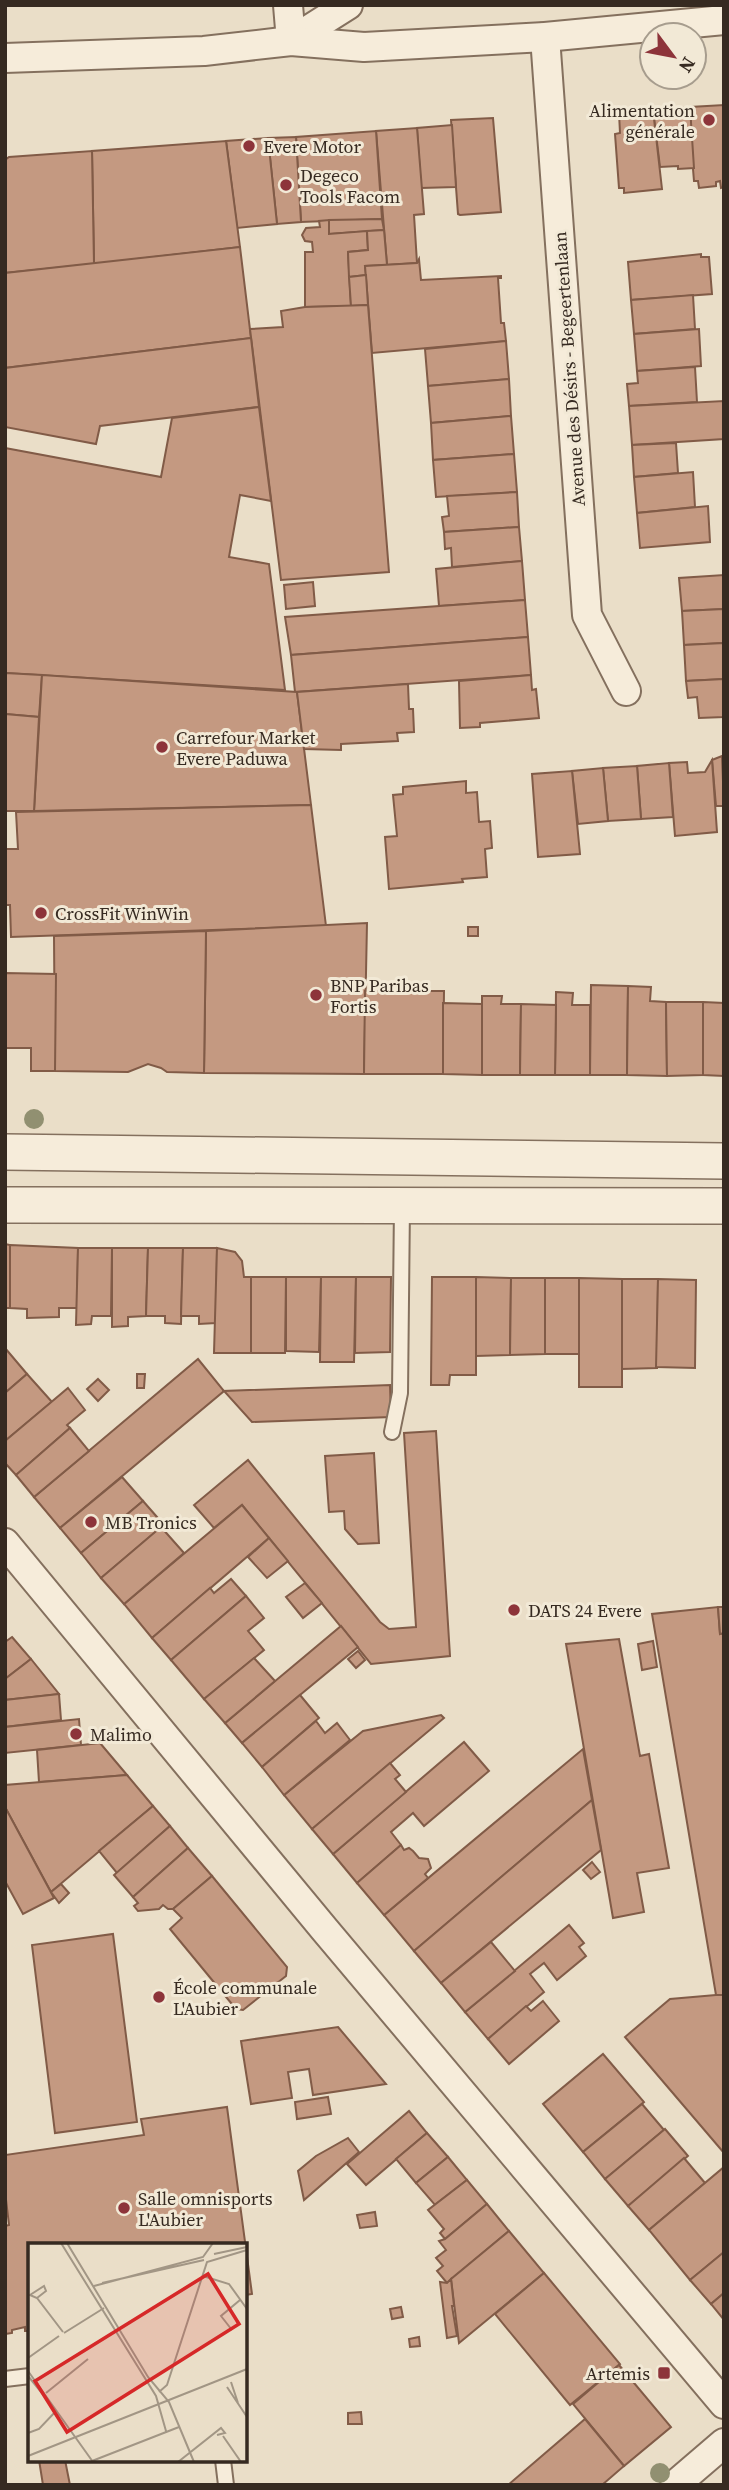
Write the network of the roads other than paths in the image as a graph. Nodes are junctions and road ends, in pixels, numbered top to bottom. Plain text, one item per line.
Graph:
1 (288, 5) edge
2 (348, 5) edge
3 (724, 20) edge
4 (545, 37) junction
5 (291, 41) junction
6 (5, 58) edge
7 (625, 691) dead end
8 (5, 1152) edge
9 (383, 1158) junction
10 (724, 1161) edge
11 (5, 1205) edge
12 (392, 1205) junction
13 (724, 1206) edge
14 (392, 1432) dead end
15 (5, 1543) edge
16 (28, 2376) edge
17 (5, 2379) edge
18 (724, 2404) edge
19 (724, 2443) edge
20 (223, 2462) edge
21 (226, 2485) edge
22 (676, 2485) edge

1 - 5 street
2 - 5 street
3 - 4 street
4 - 5 street
4 - 7 street, Avenue des Désirs - Begeertenlaan
5 - 6 street
8 - 9 street
9 - 10 street
9 - 12 street
11 - 12 street
12 - 13 street
12 - 14 lane
15 - 18 street
16 - 17 lane
19 - 22 street
20 - 21 lane

